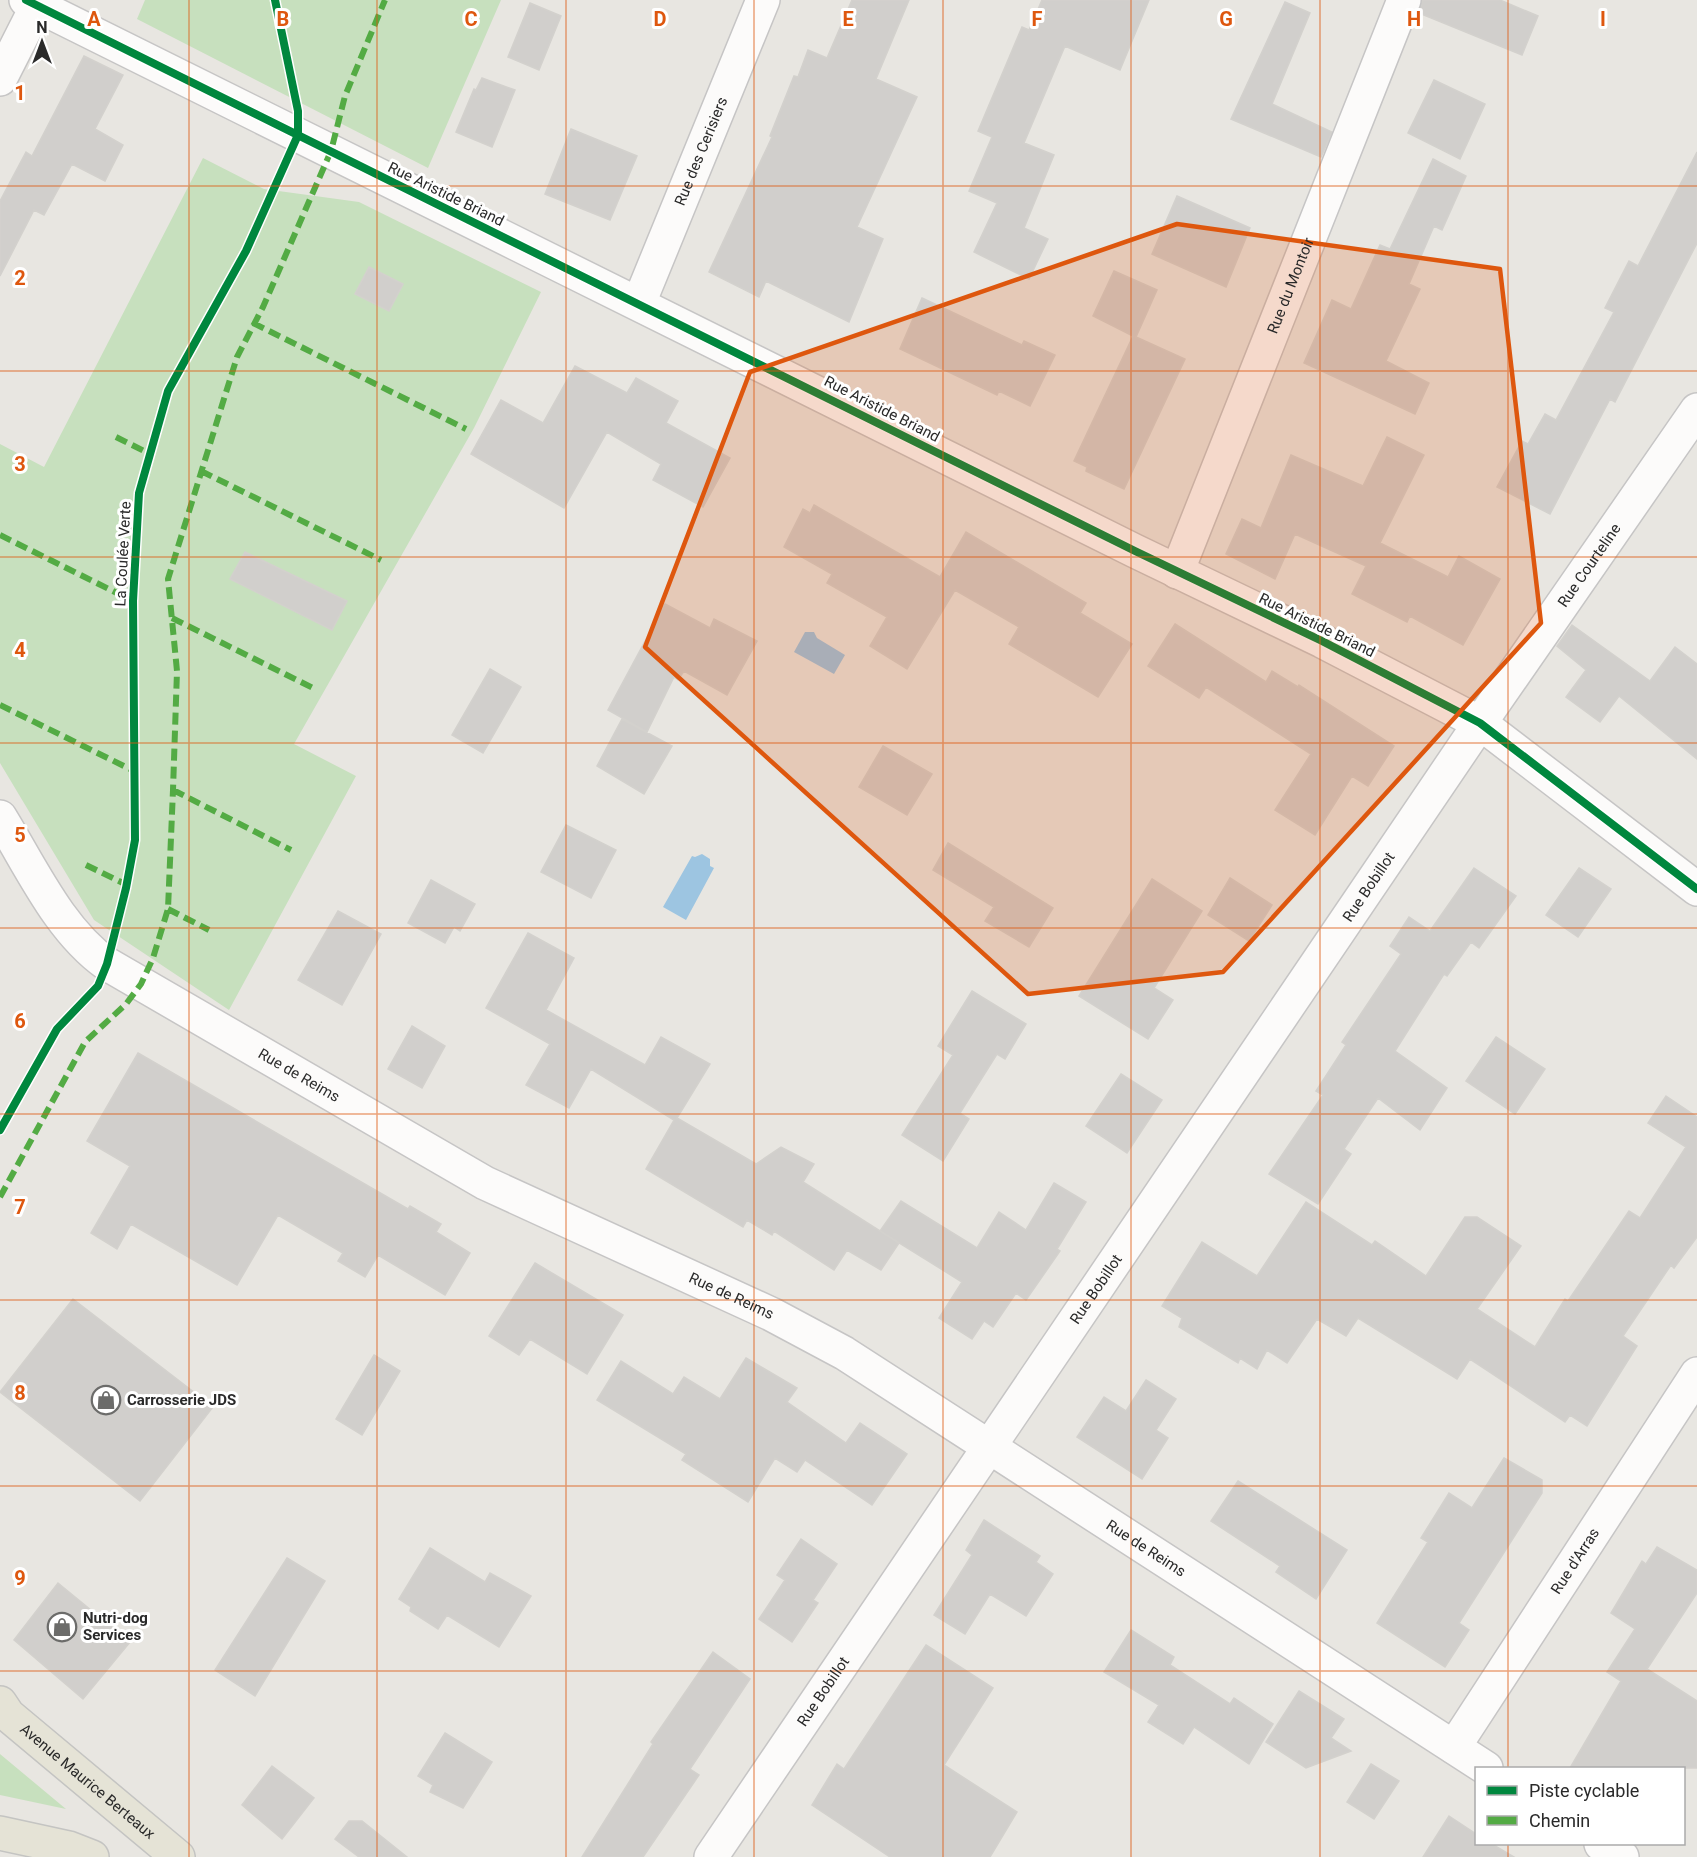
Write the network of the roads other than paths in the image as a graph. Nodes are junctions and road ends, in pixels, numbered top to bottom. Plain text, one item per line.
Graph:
1 (763, 0) edge
2 (1404, 0) edge
3 (35, 2) edge
4 (0, 79) edge
5 (639, 303) junction
6 (1697, 410) edge
7 (1178, 572) junction
8 (1480, 723) junction
9 (0, 817) edge
10 (1697, 889) edge
11 (1697, 1374) edge
12 (991, 1447) junction
13 (0, 1703) edge
14 (1454, 1748) junction
15 (1484, 1767) edge
16 (0, 1833) edge
17 (1603, 1845) edge
18 (92, 1857) edge
19 (178, 1857) edge
20 (711, 1857) edge
21 (1622, 1857) edge

1 - 5 street, Rue des Cerisiers
2 - 7 street, Rue du Montoir
3 - 4 street
3 - 5 street, Rue Aristide Briand
5 - 7 street, Rue Aristide Briand
6 - 8 street, Rue Courteline
7 - 8 street, Rue Aristide Briand
8 - 10 street, Rue Aristide Briand
8 - 12 street, Rue Bobillot
9 - 12 street, Rue de Reims
11 - 14 street, Rue d'Arras
12 - 14 street, Rue de Reims
12 - 20 street, Rue Bobillot
13 - 19 main road, Avenue Maurice Berteaux
14 - 15 street, Rue de Reims
16 - 18 main road
17 - 21 street

